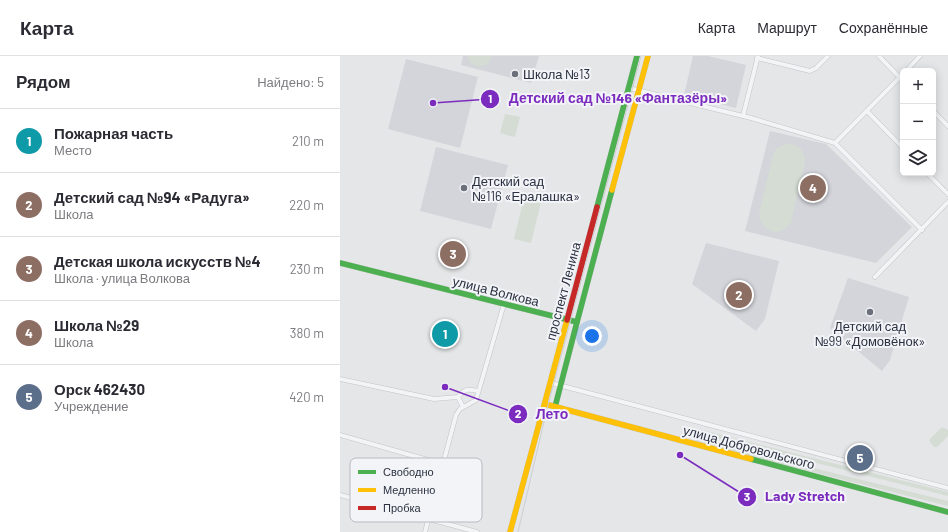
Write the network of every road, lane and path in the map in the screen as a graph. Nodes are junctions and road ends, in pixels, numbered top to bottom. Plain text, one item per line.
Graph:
1 (637, 56) edge
2 (648, 56) edge
3 (828, 56) edge
4 (879, 56) edge
5 (920, 56) edge
6 (758, 57) edge
7 (909, 68) edge
8 (900, 79) edge
9 (900, 81) edge
10 (629, 88) junction
11 (639, 90) junction
12 (867, 111) junction
13 (936, 114) edge
14 (743, 116) junction
15 (620, 120) junction
16 (630, 123) junction
17 (948, 126) edge
18 (835, 143) junction
19 (900, 145) edge
20 (931, 176) edge
21 (948, 194) edge
22 (948, 202) edge
23 (596, 212) junction
24 (606, 214) junction
25 (922, 230) junction
26 (340, 263) edge
27 (582, 264) junction
28 (592, 268) junction
29 (875, 277) dead end
30 (504, 304) junction
31 (567, 320) junction
32 (577, 322) junction
33 (340, 379) edge
34 (550, 383) junction
35 (560, 386) junction
36 (478, 391) junction
37 (458, 396) junction
38 (545, 404) junction
39 (463, 407) junction
40 (555, 407) junction
41 (340, 435) edge
42 (421, 458) edge
43 (444, 458) edge
44 (948, 488) edge
45 (340, 495) edge
46 (350, 498) edge
47 (948, 512) edge
48 (427, 522) edge
49 (442, 522) edge
50 (425, 532) edge
51 (476, 532) edge
52 (510, 532) edge

1 - 10 main road, проспект Ленина
2 - 11 main road, проспект Ленина
3 - 6 street
4 - 8 street
5 - 7 street
6 - 14 street
9 - 12 street
10 - 11 street
10 - 15 main road, проспект Ленина
11 - 14 street
11 - 16 main road, проспект Ленина
12 - 18 street
12 - 19 street
13 - 17 street
14 - 18 street
15 - 16 street
15 - 23 main road, проспект Ленина
16 - 24 main road, проспект Ленина
18 - 25 street
20 - 21 street
22 - 25 street
23 - 24 street
23 - 27 main road, проспект Ленина
24 - 28 main road, проспект Ленина
25 - 29 street
26 - 30 main road, улица Волкова
27 - 28 street
27 - 31 main road, проспект Ленина
28 - 32 main road, проспект Ленина
30 - 31 main road, улица Волкова
30 - 36 street
31 - 32 main road, улица Волкова
31 - 34 main road, проспект Ленина
32 - 35 main road, проспект Ленина
33 - 37 street
34 - 35 street, улица Добровольского
34 - 38 main road, проспект Ленина
35 - 40 main road, проспект Ленина
35 - 44 street, улица Добровольского
36 - 37 street
36 - 39 street
37 - 39 street
38 - 40 main road, улица Добровольского
38 - 52 main road, проспект Ленина
39 - 43 street
40 - 47 main road, улица Добровольского
41 - 42 street
45 - 46 street
48 - 50 street
49 - 51 street

